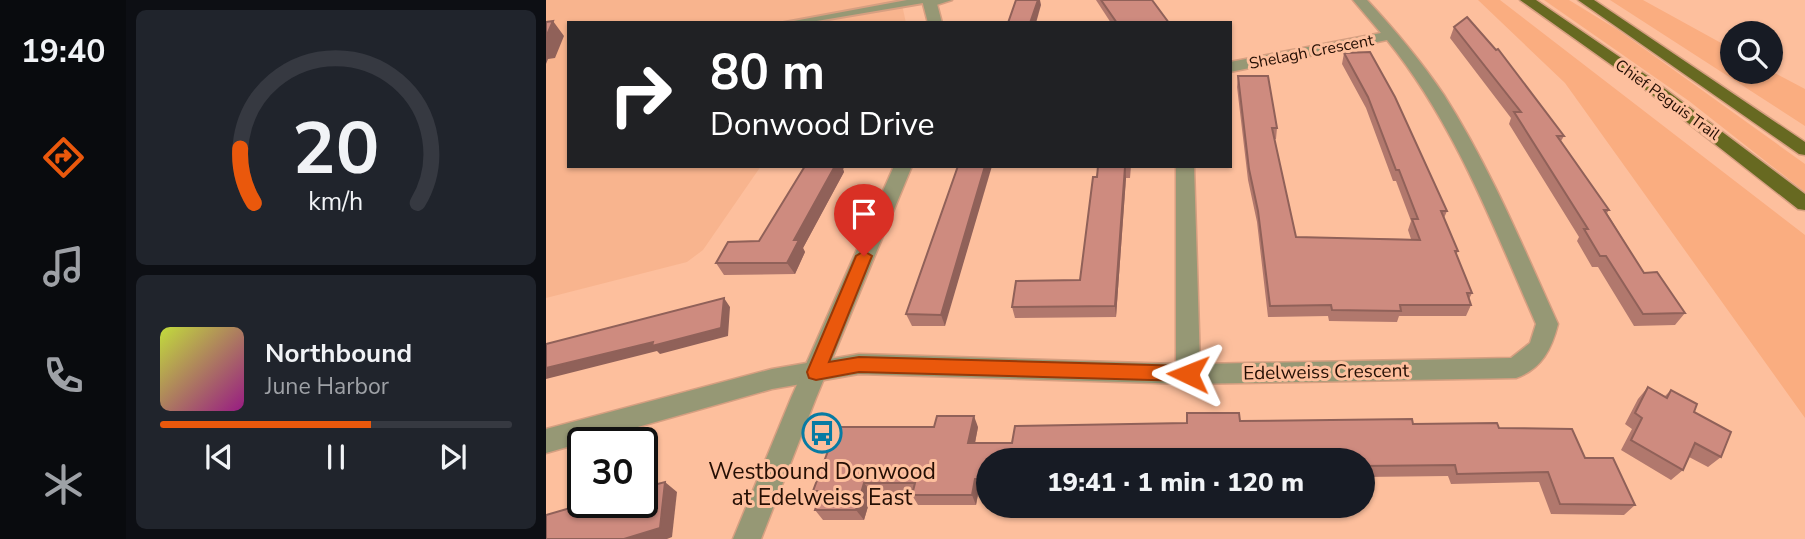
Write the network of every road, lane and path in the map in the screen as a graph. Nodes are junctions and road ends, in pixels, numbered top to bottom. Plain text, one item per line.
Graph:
1 (946, 0) edge
2 (1360, 0) edge
3 (1527, 0) edge
4 (1585, 0) edge
5 (927, 1) edge
6 (800, 21) edge
7 (934, 21) edge
8 (1391, 35) junction
9 (1232, 67) edge
10 (1805, 150) edge
11 (902, 168) edge
12 (1185, 168) edge
13 (1805, 204) edge
14 (816, 372) junction
15 (1188, 374) junction
16 (546, 441) edge
17 (747, 539) edge

1 - 5 street
2 - 8 street, Edelweiss Crescent
3 - 13 main road, Chief Peguis Trail
4 - 10 main road, Chief Peguis Trail
5 - 6 lane
5 - 7 street
8 - 9 street, Shelagh Crescent
8 - 15 street, Edelweiss Crescent
11 - 14 street
12 - 15 street
14 - 15 street, Edelweiss Crescent
14 - 16 street, Edelweiss Crescent
14 - 17 street

